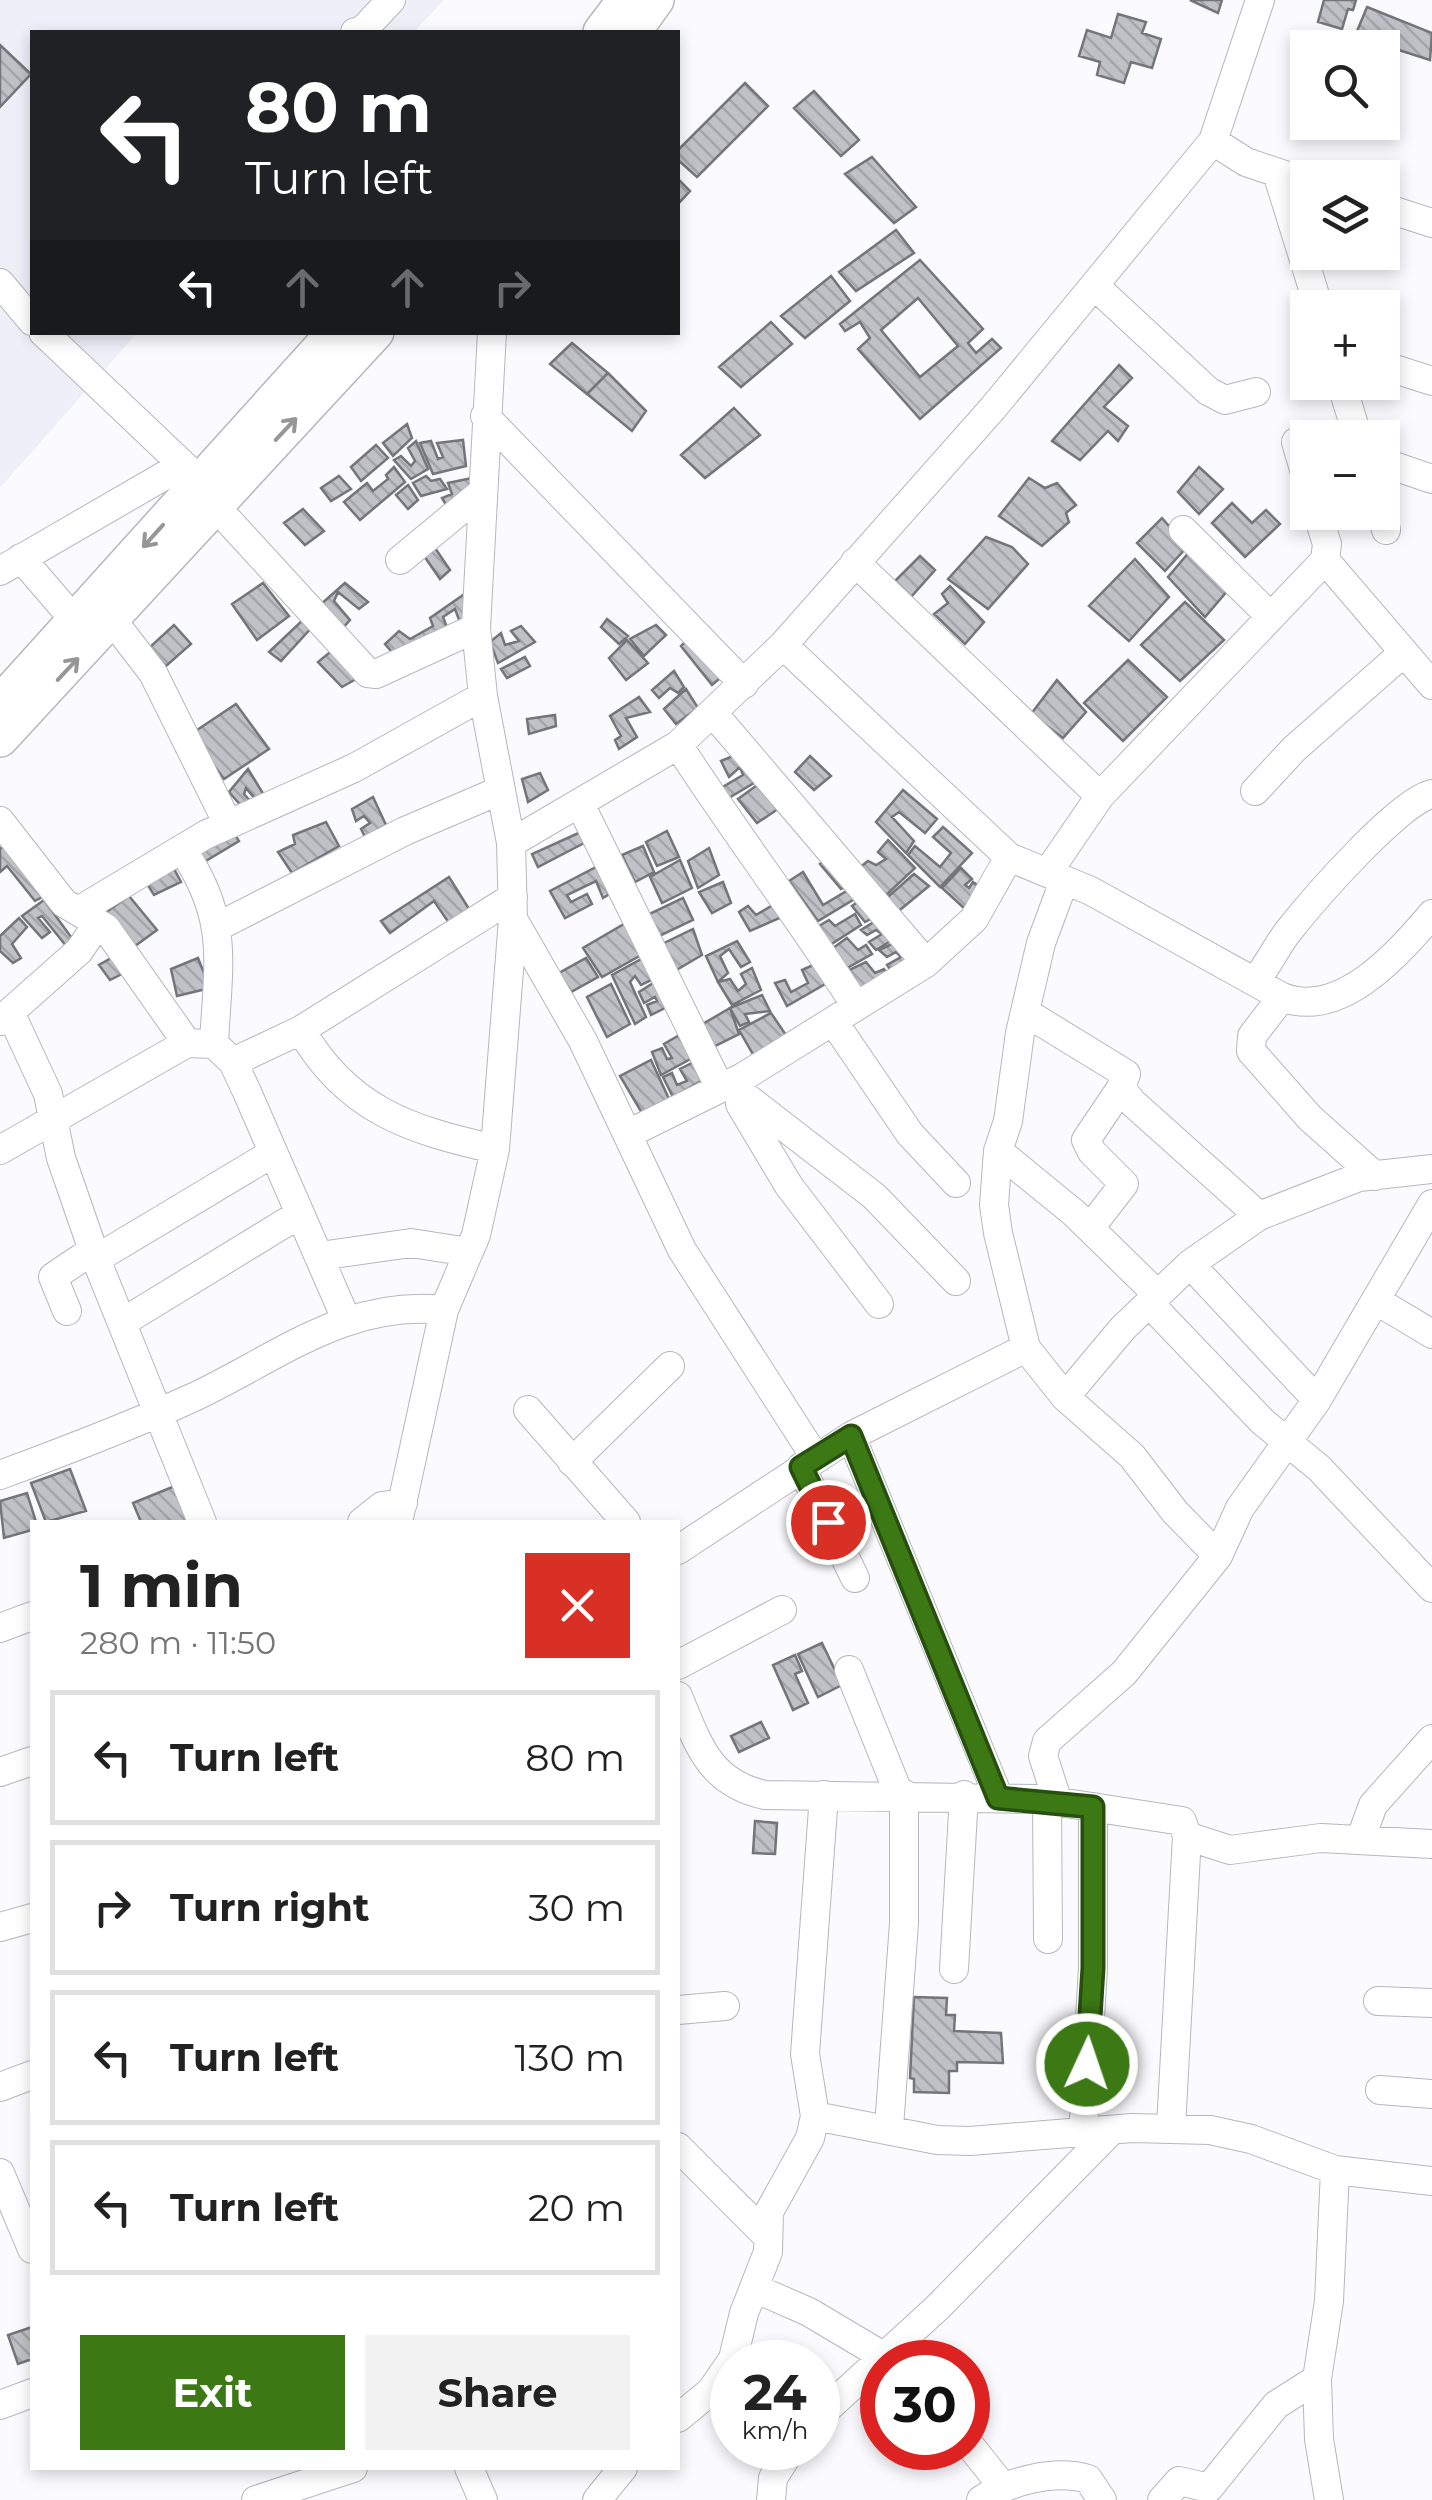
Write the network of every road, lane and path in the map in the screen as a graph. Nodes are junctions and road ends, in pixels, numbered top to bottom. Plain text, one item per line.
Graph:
1 (392, 0) edge
2 (656, 0) edge
3 (1260, 0) edge
4 (615, 15) edge
5 (363, 30) edge
6 (1213, 142) junction
7 (1278, 173) junction
8 (1290, 177) edge
9 (1400, 213) edge
10 (1432, 223) edge
11 (0, 284) edge
12 (1095, 286) junction
13 (1313, 290) edge
14 (30, 319) edge
15 (47, 335) edge
16 (332, 335) edge
17 (373, 335) edge
18 (492, 335) edge
19 (1400, 371) edge
20 (1432, 381) edge
21 (1256, 392) dead end
22 (485, 416) junction
23 (1400, 468) edge
24 (1432, 479) edge
25 (199, 485) junction
26 (480, 494) junction
27 (1184, 530) dead end
28 (1323, 530) edge
29 (400, 560) dead end
30 (1325, 560) junction
31 (856, 562) junction
32 (10, 564) edge
33 (1271, 617) junction
34 (112, 620) junction
35 (76, 622) junction
36 (476, 628) junction
37 (784, 645) junction
38 (1402, 654) junction
39 (744, 684) junction
40 (1432, 685) edge
41 (483, 696) junction
42 (0, 702) edge
43 (714, 713) junction
44 (0, 740) edge
45 (678, 746) junction
46 (501, 790) junction
47 (1255, 791) dead end
48 (1432, 794) edge
49 (1100, 796) junction
50 (581, 806) junction
51 (0, 821) edge
52 (228, 824) junction
53 (511, 843) junction
54 (182, 849) junction
55 (1009, 858) junction
56 (1056, 877) junction
57 (513, 908) junction
58 (1432, 914) edge
59 (88, 917) junction
60 (219, 926) junction
61 (926, 963) junction
62 (1255, 981) junction
63 (1282, 997) junction
64 (1025, 1012) junction
65 (844, 1014) junction
66 (5, 1016) edge
67 (302, 1030) junction
68 (211, 1050) junction
69 (729, 1087) junction
70 (1122, 1088) junction
71 (52, 1124) junction
72 (630, 1133) junction
73 (494, 1149) junction
74 (0, 1150) edge
75 (998, 1151) junction
76 (273, 1153) junction
77 (1432, 1169) edge
78 (1375, 1176) junction
79 (956, 1183) dead end
80 (1432, 1204) edge
81 (298, 1216) junction
82 (1259, 1216) junction
83 (1090, 1228) junction
84 (470, 1252) junction
85 (94, 1254) junction
86 (320, 1256) junction
87 (1190, 1264) junction
88 (956, 1281) dead end
89 (1154, 1299) junction
90 (1377, 1301) junction
91 (878, 1304) dead end
92 (444, 1310) junction
93 (66, 1311) dead end
94 (346, 1318) junction
95 (122, 1322) junction
96 (1432, 1334) edge
97 (1026, 1348) junction
98 (670, 1366) dead end
99 (1065, 1397) junction
100 (1317, 1400) junction
101 (528, 1410) dead end
102 (158, 1414) junction
103 (851, 1436) junction
104 (1288, 1446) junction
105 (572, 1462) junction
106 (808, 1462) junction
107 (0, 1475) edge
108 (401, 1513) edge
109 (201, 1520) edge
110 (364, 1520) edge
111 (624, 1520) edge
112 (680, 1549) edge
113 (1218, 1556) junction
114 (855, 1578) dead end
115 (1432, 1588) edge
116 (782, 1610) dead end
117 (30, 1617) edge
118 (0, 1628) edge
119 (680, 1664) edge
120 (849, 1670) dead end
121 (680, 1700) edge
122 (1432, 1740) edge
123 (30, 1761) edge
124 (2, 1766) edge
125 (901, 1794) junction
126 (824, 1795) junction
127 (964, 1795) junction
128 (998, 1798) junction
129 (1052, 1801) junction
130 (1093, 1807) junction
131 (1188, 1836) junction
132 (1361, 1838) junction
133 (1432, 1844) edge
134 (30, 1919) edge
135 (0, 1927) edge
136 (1048, 1940) dead end
137 (954, 1969) dead end
138 (1378, 2001) dead end
139 (1432, 2003) edge
140 (726, 2006) dead end
141 (680, 2010) edge
142 (30, 2077) edge
143 (0, 2087) edge
144 (1380, 2090) dead end
145 (1432, 2094) edge
146 (815, 2116) junction
147 (889, 2127) junction
148 (1171, 2128) junction
149 (1112, 2130) junction
150 (1083, 2135) junction
151 (680, 2150) edge
152 (1335, 2170) junction
153 (0, 2173) edge
154 (1432, 2181) edge
155 (768, 2237) junction
156 (30, 2244) edge
157 (754, 2288) junction
158 (907, 2340) edge
159 (860, 2341) edge
160 (1317, 2379) junction
161 (860, 2382) edge
162 (30, 2394) edge
163 (840, 2399) edge
164 (0, 2405) edge
165 (680, 2416) edge
166 (347, 2470) edge
167 (470, 2470) edge
168 (621, 2470) edge
169 (779, 2470) edge
170 (981, 2470) edge
171 (993, 2494) edge
172 (256, 2500) edge
173 (483, 2500) edge
174 (597, 2500) edge
175 (771, 2500) edge
176 (1102, 2500) edge
177 (1162, 2500) edge
178 (1329, 2500) edge

1 - 5 street
2 - 4 main road
3 - 6 street
6 - 7 street
6 - 12 street
7 - 8 street
7 - 13 street
9 - 10 street
11 - 14 street
12 - 21 street
12 - 31 street
15 - 25 street
16 - 25 main road
25 -> 17 main road
18 - 22 street
19 - 20 street
22 - 26 street
22 - 39 street
23 - 24 street
25 - 32 street
25 - 34 main road
25 -> 35 main road
25 - 36 street
26 - 29 street
26 - 36 street
27 - 33 street
28 - 30 street
30 - 33 street
30 - 38 street
31 - 37 street
31 - 49 street
32 - 35 street
33 - 49 street
44 -> 34 main road
34 - 52 street
35 - 42 main road
36 - 41 street
37 - 39 street
37 - 55 street
38 - 40 street
38 - 47 street
39 - 43 street
41 - 46 street
41 - 52 street
43 - 45 street
43 - 61 street
45 - 50 street
45 - 65 street
46 - 53 street
46 - 60 street
48 - 62 street
49 - 56 street
50 - 53 street
50 - 69 street
51 - 59 street
52 - 54 street
53 - 57 street
54 - 59 street
54 - 60 street
55 - 56 street
55 - 61 street
56 - 62 street
56 - 64 street
57 - 67 street
57 - 72 street
57 - 73 street
58 - 63 street
59 - 66 street
59 - 68 street
60 - 68 street
61 - 65 street
62 - 63 street
63 - 78 street
64 - 70 street
64 - 75 street
65 - 69 street
65 - 79 street
66 - 71 street
67 - 68 street
67 - 73 street
68 - 71 street
68 - 76 street
69 - 72 street
69 - 88 street
69 - 91 street
70 - 82 street
70 - 83 street
71 - 74 street
71 - 85 street
72 - 106 street
73 - 84 street
75 - 83 street
75 - 97 street
76 - 81 street
76 - 85 street
77 - 78 street
78 - 82 street
80 - 90 street
81 - 86 street
81 - 95 street
82 - 87 street
83 - 89 street
84 - 86 street
84 - 92 street
85 - 93 street
85 - 95 street
86 - 94 street
87 - 89 street
87 - 100 street
89 - 99 street
89 - 104 street
90 - 96 street
90 - 100 street
92 - 94 street
92 - 108 street
94 - 102 street
95 - 102 street
97 - 99 street
97 - 103 street
98 - 105 street
99 - 113 street
100 - 104 street
101 - 105 street
102 - 107 street
102 - 109 street
103 - 106 street
103 - 128 street
104 - 113 street
104 - 115 street
105 - 111 street
106 - 112 street
106 - 114 street
108 - 110 street
113 - 129 street
116 - 119 street
117 - 118 street
120 - 125 street
121 - 126 street
122 - 132 street
123 - 124 street
125 - 126 street
125 - 127 street
125 - 147 street
126 - 146 street
127 - 128 street
127 - 137 street
128 - 129 street
129 - 130 street
129 - 136 street
130 - 131 street
130 - 150 street
131 - 132 street
131 - 148 street
132 - 133 street
134 - 135 street
138 - 139 street
140 - 141 street
142 - 143 street
144 - 145 street
146 - 147 street
146 - 155 street
147 - 150 street
148 - 149 street
148 - 152 street
149 - 150 street
149 - 158 street
151 - 155 street
152 - 154 street
152 - 160 street
153 - 156 street
155 - 157 street
157 - 159 street
157 - 165 street
160 - 177 street
160 - 178 street
161 - 163 street
162 - 164 street
166 - 172 street
167 - 173 street
168 - 174 street
169 - 175 street
170 - 171 street
171 - 176 street

